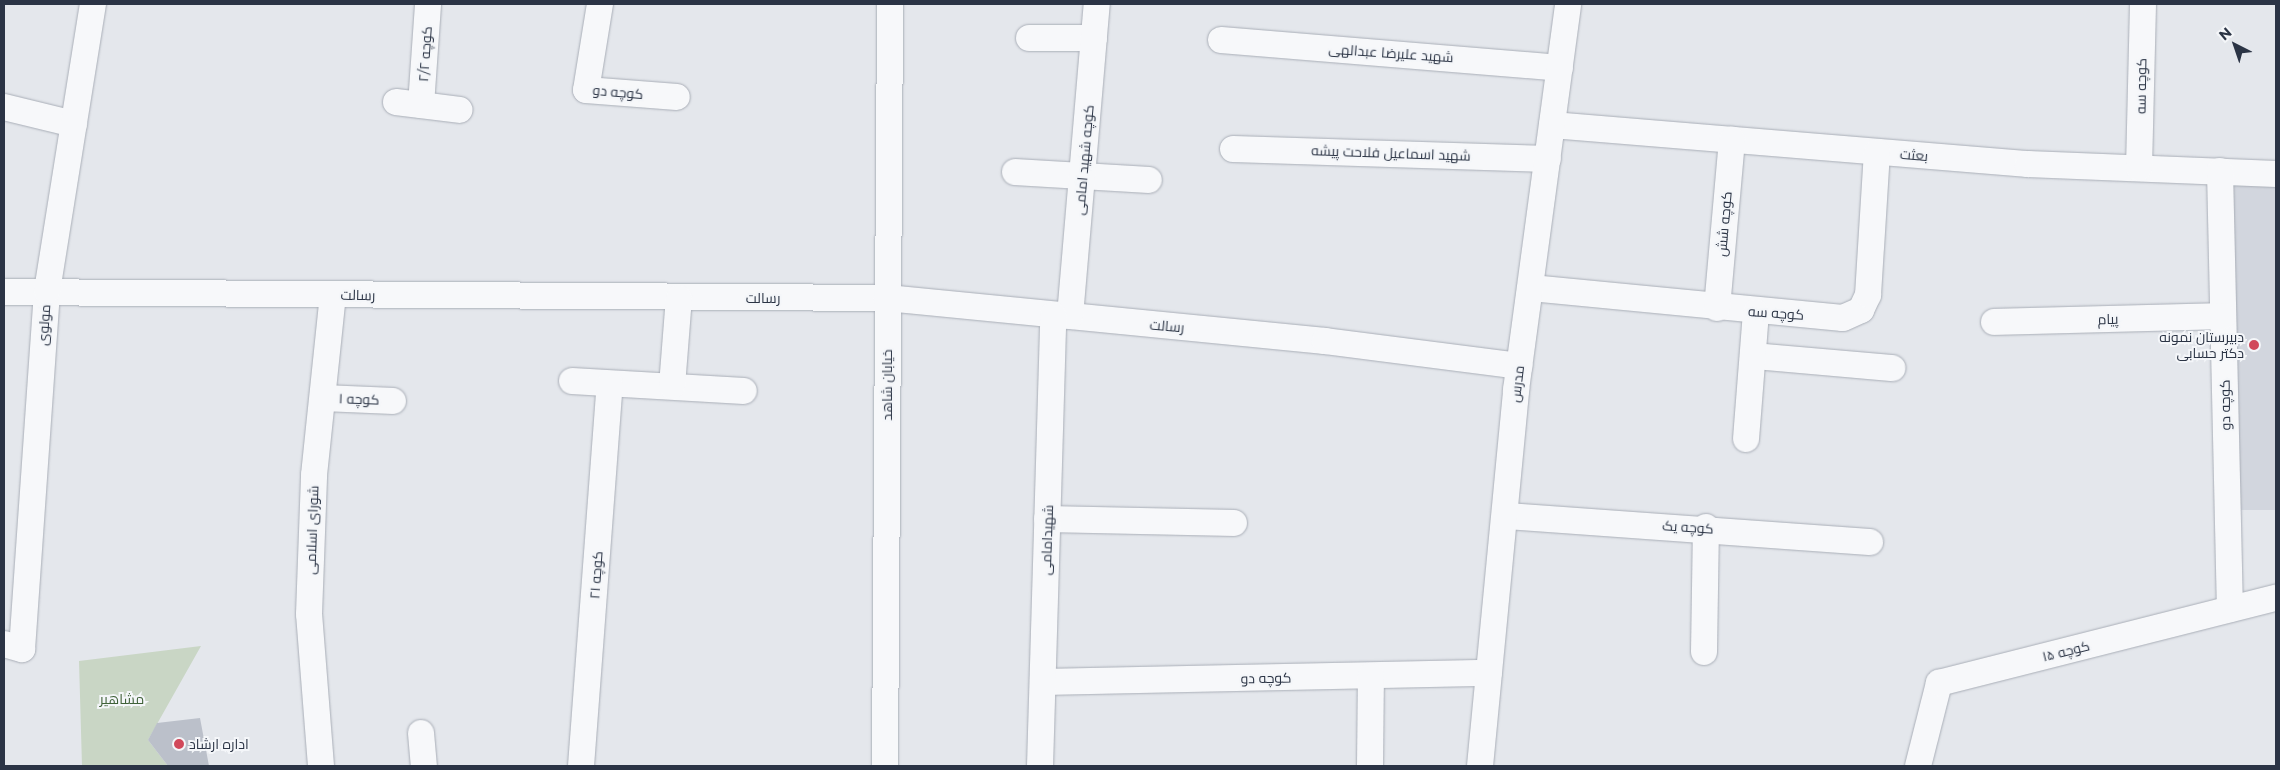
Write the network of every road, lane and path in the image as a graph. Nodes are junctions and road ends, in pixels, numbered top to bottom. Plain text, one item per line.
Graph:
1 (93, 4) edge
2 (428, 4) edge
3 (600, 4) edge
4 (890, 4) edge
5 (1097, 4) edge
6 (1568, 4) edge
7 (2143, 4) edge
8 (1029, 38) dead end
9 (1094, 38) junction
10 (1221, 40) dead end
11 (1560, 68) junction
12 (677, 97) dead end
13 (4, 107) edge
14 (460, 110) dead end
15 (74, 124) junction
16 (1552, 126) junction
17 (1732, 140) junction
18 (1233, 148) dead end
19 (1876, 152) junction
20 (1548, 159) junction
21 (2139, 168) junction
22 (2220, 171) junction
23 (1016, 172) dead end
24 (2276, 174) edge
25 (1082, 177) junction
26 (1149, 180) dead end
27 (1531, 288) junction
28 (46, 291) junction
29 (4, 292) edge
30 (333, 295) junction
31 (679, 298) junction
32 (888, 298) junction
33 (1717, 308) junction
34 (1756, 312) junction
35 (1062, 315) junction
36 (2223, 316) junction
37 (1994, 322) dead end
38 (1754, 356) junction
39 (1519, 366) junction
40 (1892, 368) dead end
41 (572, 381) dead end
42 (610, 384) junction
43 (672, 386) junction
44 (744, 391) dead end
45 (324, 398) junction
46 (394, 401) dead end
47 (1746, 439) dead end
48 (1506, 516) junction
49 (1047, 520) junction
50 (1234, 523) dead end
51 (1706, 527) junction
52 (1870, 542) dead end
53 (2276, 598) edge
54 (2230, 609) junction
55 (13, 646) edge
56 (1704, 652) dead end
57 (1489, 673) junction
58 (1372, 676) junction
59 (1043, 682) junction
60 (422, 733) dead end
61 (321, 766) edge
62 (424, 766) edge
63 (581, 766) edge
64 (886, 766) edge
65 (1040, 766) edge
66 (1370, 766) edge
67 (1480, 766) edge
68 (1918, 766) edge

1 - 15 street, مولوی
2 - 14 street, کوچه ۲/۲
3 - 12 street, کوچه دو
4 - 32 street, خیابان شاهد
5 - 9 street, کوچه شهید امامی
6 - 11 street, مدرس
7 - 21 street, کوچه سه
8 - 9 street
9 - 25 street, کوچه شهید امامی
10 - 11 street, شهید علیرضا عبدالهی
11 - 16 street, مدرس
13 - 15 street
15 - 28 street, مولوی
16 - 17 street, بعثت
16 - 20 street, مدرس
17 - 19 street, بعثت
17 - 33 street, کوچه شش
18 - 20 street, شهید اسماعیل فلاحت پیشه
19 - 21 street, بعثت
19 - 34 street, کوچه سه
20 - 27 street, مدرس
21 - 22 street, بعثت
22 - 24 street, بعثت
22 - 36 street, کوچه دو
23 - 25 street
25 - 26 street
25 - 35 street, کوچه شهید امامی
27 - 33 street, کوچه سه
27 - 39 street, مدرس
28 - 29 street, رسالت
28 - 30 street, رسالت
28 - 55 street, مولوی
30 - 31 street, رسالت
30 - 45 street, شورای اسلامی
31 - 32 street, رسالت
31 - 43 street
32 - 35 street, رسالت
32 - 64 street, خیابان شاهد
33 - 34 street, کوچه سه
34 - 38 street
35 - 39 street, رسالت
35 - 49 street, شهیدامامی
36 - 37 street, پیام
36 - 54 street, کوچه دو
38 - 40 street
38 - 47 street
39 - 48 street, مدرس
41 - 42 street
42 - 43 street
42 - 63 street, کوچه ۲۱
43 - 44 street
45 - 46 street, کوچه ۱
45 - 61 street, شورای اسلامی
48 - 51 street, کوچه یک
48 - 57 street, مدرس
49 - 50 street
49 - 59 street, شهیدامامی
51 - 52 street, کوچه یک
51 - 56 street
53 - 54 street, کوچه ۱۵
54 - 68 street, کوچه ۱۵
57 - 58 street, کوچه دو
57 - 67 street, مدرس
58 - 59 street, کوچه دو
58 - 66 street
59 - 65 street, شهیدامامی
60 - 62 street

